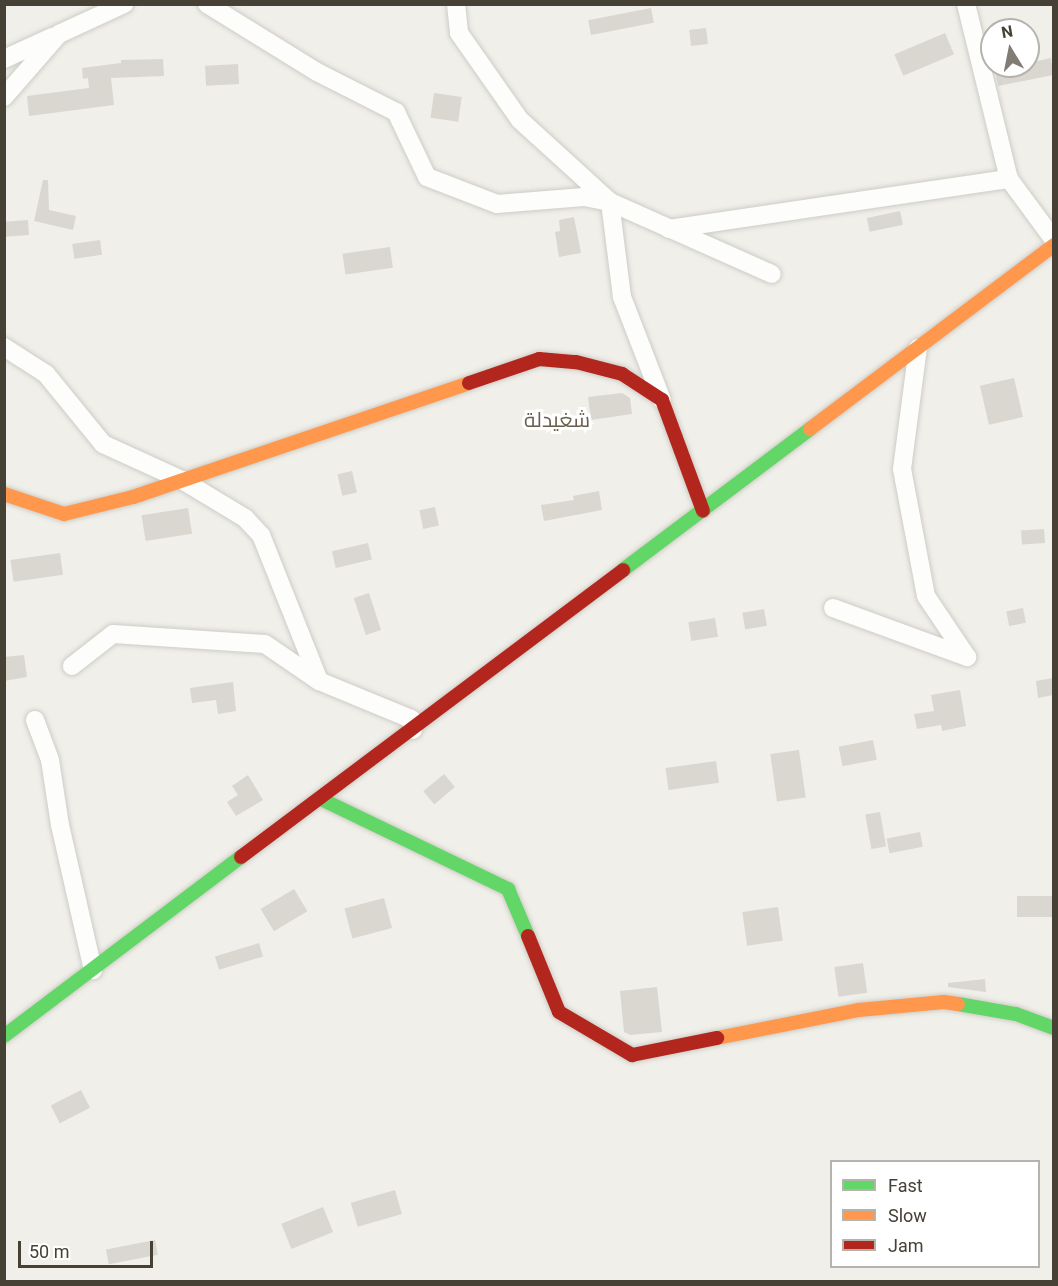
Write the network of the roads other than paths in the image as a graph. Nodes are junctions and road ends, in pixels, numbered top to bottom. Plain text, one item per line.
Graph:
1 (124, 4) edge
2 (207, 4) edge
3 (456, 4) edge
4 (966, 4) edge
5 (59, 34) junction
6 (4, 59) edge
7 (4, 97) edge
8 (1009, 179) junction
9 (610, 202) junction
10 (668, 229) junction
11 (1053, 240) edge
12 (1053, 246) edge
13 (772, 274) dead end
14 (4, 347) edge
15 (918, 348) junction
16 (662, 400) junction
17 (182, 480) junction
18 (4, 494) edge
19 (703, 511) junction
20 (833, 608) dead end
21 (72, 666) dead end
22 (319, 681) junction
23 (35, 720) dead end
24 (413, 730) junction
25 (321, 799) junction
26 (93, 970) junction
27 (1053, 1028) edge
28 (4, 1036) edge

1 - 5 street
2 - 9 street
3 - 9 street
4 - 8 street
5 - 6 street
5 - 7 street
8 - 10 street
8 - 11 street
9 - 10 street
9 - 16 street
10 - 13 street
12 - 15 street
14 - 17 street
15 - 19 street
15 - 20 street
16 - 17 street
16 - 19 street
17 - 18 street
17 - 22 street
19 - 24 street
21 - 22 street
22 - 24 street
23 - 26 street
24 - 25 street
25 - 26 street
25 - 27 street
26 - 28 street

